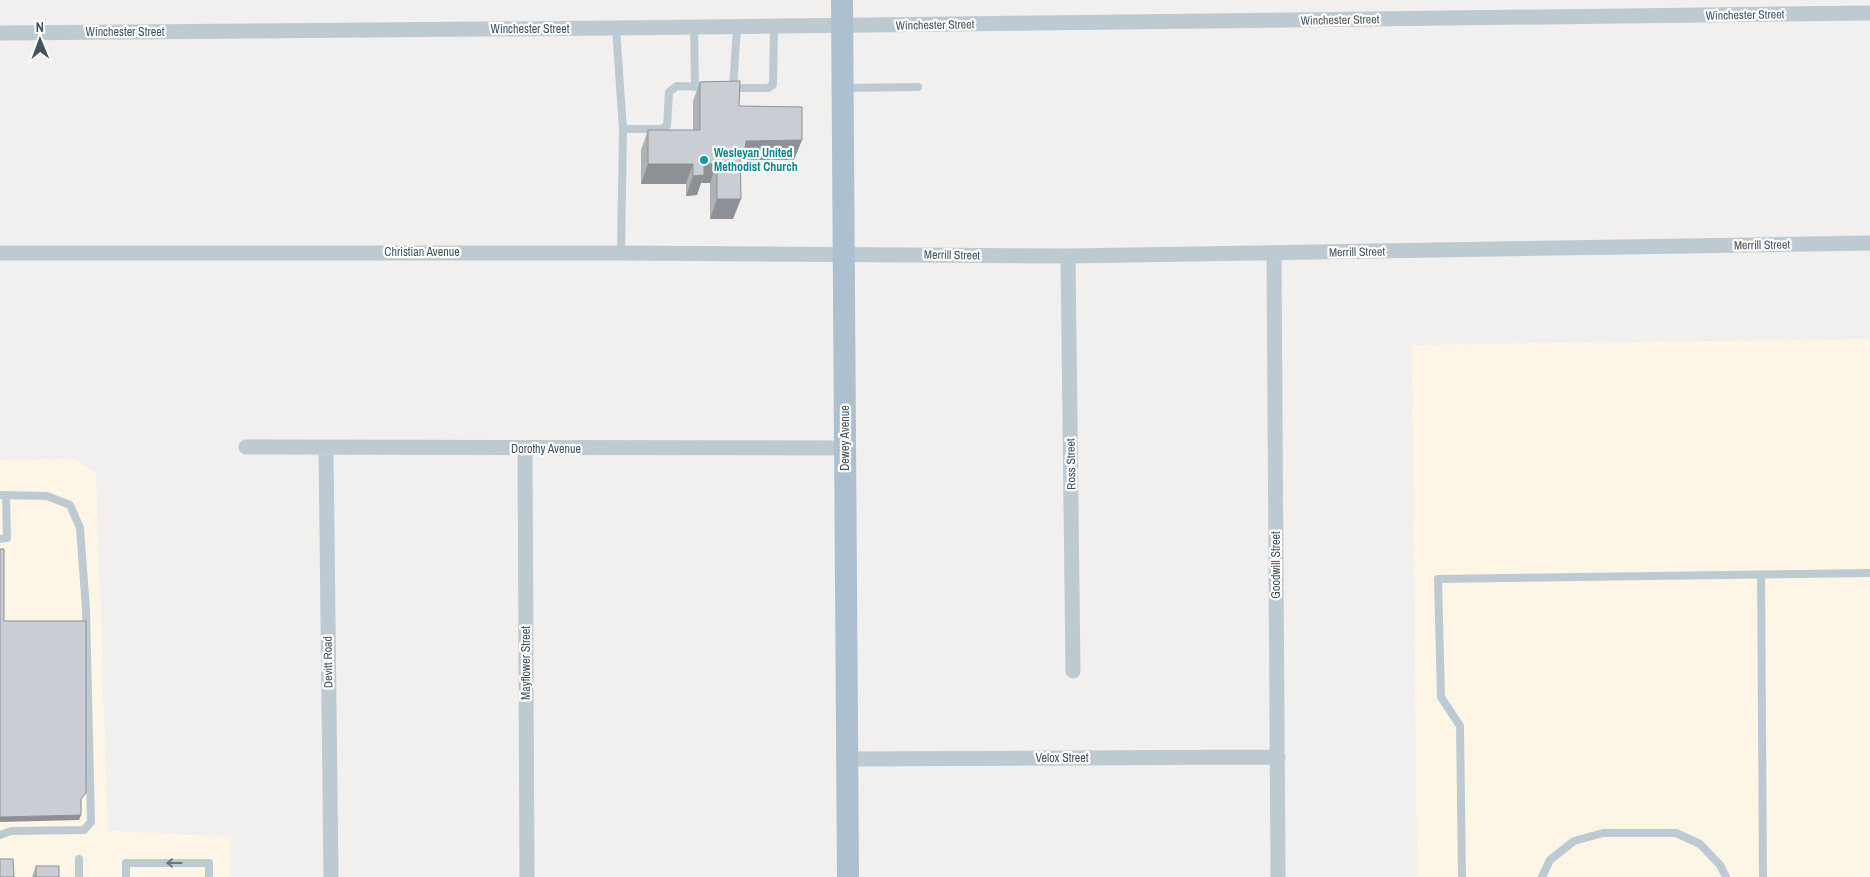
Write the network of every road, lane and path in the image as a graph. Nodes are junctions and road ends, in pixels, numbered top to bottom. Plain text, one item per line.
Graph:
1 (842, 0) edge
2 (1870, 13) edge
3 (842, 26) junction
4 (737, 27) junction
5 (774, 27) junction
6 (616, 28) junction
7 (694, 28) junction
8 (0, 33) edge
9 (695, 87) junction
10 (714, 87) edge
11 (918, 87) dead end
12 (724, 88) edge
13 (734, 88) junction
14 (843, 88) junction
15 (623, 129) junction
16 (1870, 243) edge
17 (0, 252) edge
18 (621, 252) junction
19 (843, 254) junction
20 (1274, 254) junction
21 (1068, 256) junction
22 (246, 447) dead end
23 (326, 447) junction
24 (846, 448) junction
25 (525, 449) junction
26 (3, 495) edge
27 (0, 539) edge
28 (1870, 573) edge
29 (1761, 574) junction
30 (1073, 671) dead end
31 (1278, 757) junction
32 (847, 759) junction
33 (0, 835) edge
34 (79, 859) dead end
35 (78, 877) edge
36 (126, 877) edge
37 (209, 877) edge
38 (331, 877) edge
39 (527, 877) edge
40 (848, 877) edge
41 (1278, 877) edge
42 (1462, 877) edge
43 (1542, 877) edge
44 (1726, 877) edge
45 (1763, 877) edge

1 - 3 main road, Dewey Avenue
2 - 3 street, Winchester Street
3 - 5 street, Winchester Street
3 - 14 main road, Dewey Avenue
4 - 5 street, Winchester Street
4 - 7 street, Winchester Street
4 - 13 lane
5 - 13 lane
6 - 7 street, Winchester Street
6 - 8 street, Winchester Street
6 - 15 lane
7 - 9 lane
9 - 10 lane
9 - 15 lane
11 - 14 lane
12 - 13 lane
14 - 19 main road, Dewey Avenue
15 - 18 lane
16 - 20 street, Merrill Street
17 - 18 street, Christian Avenue
18 - 19 street, Christian Avenue
19 - 21 street, Merrill Street
19 - 24 main road, Dewey Avenue
20 - 21 street, Merrill Street
20 - 31 street, Goodwill Street
21 - 30 street, Ross Street
22 - 23 street, Dorothy Avenue
23 - 25 street, Dorothy Avenue
23 - 38 street, Devitt Road
24 - 25 street, Dorothy Avenue
24 - 32 main road, Dewey Avenue
25 - 39 street, Mayflower Street
26 - 27 lane
26 - 33 lane
28 - 29 lane
29 - 42 lane
29 - 45 lane
31 - 32 street, Velox Street
31 - 41 street, Goodwill Street
32 - 40 main road, Dewey Avenue
34 - 35 lane
37 -> 36 lane
43 - 44 lane

